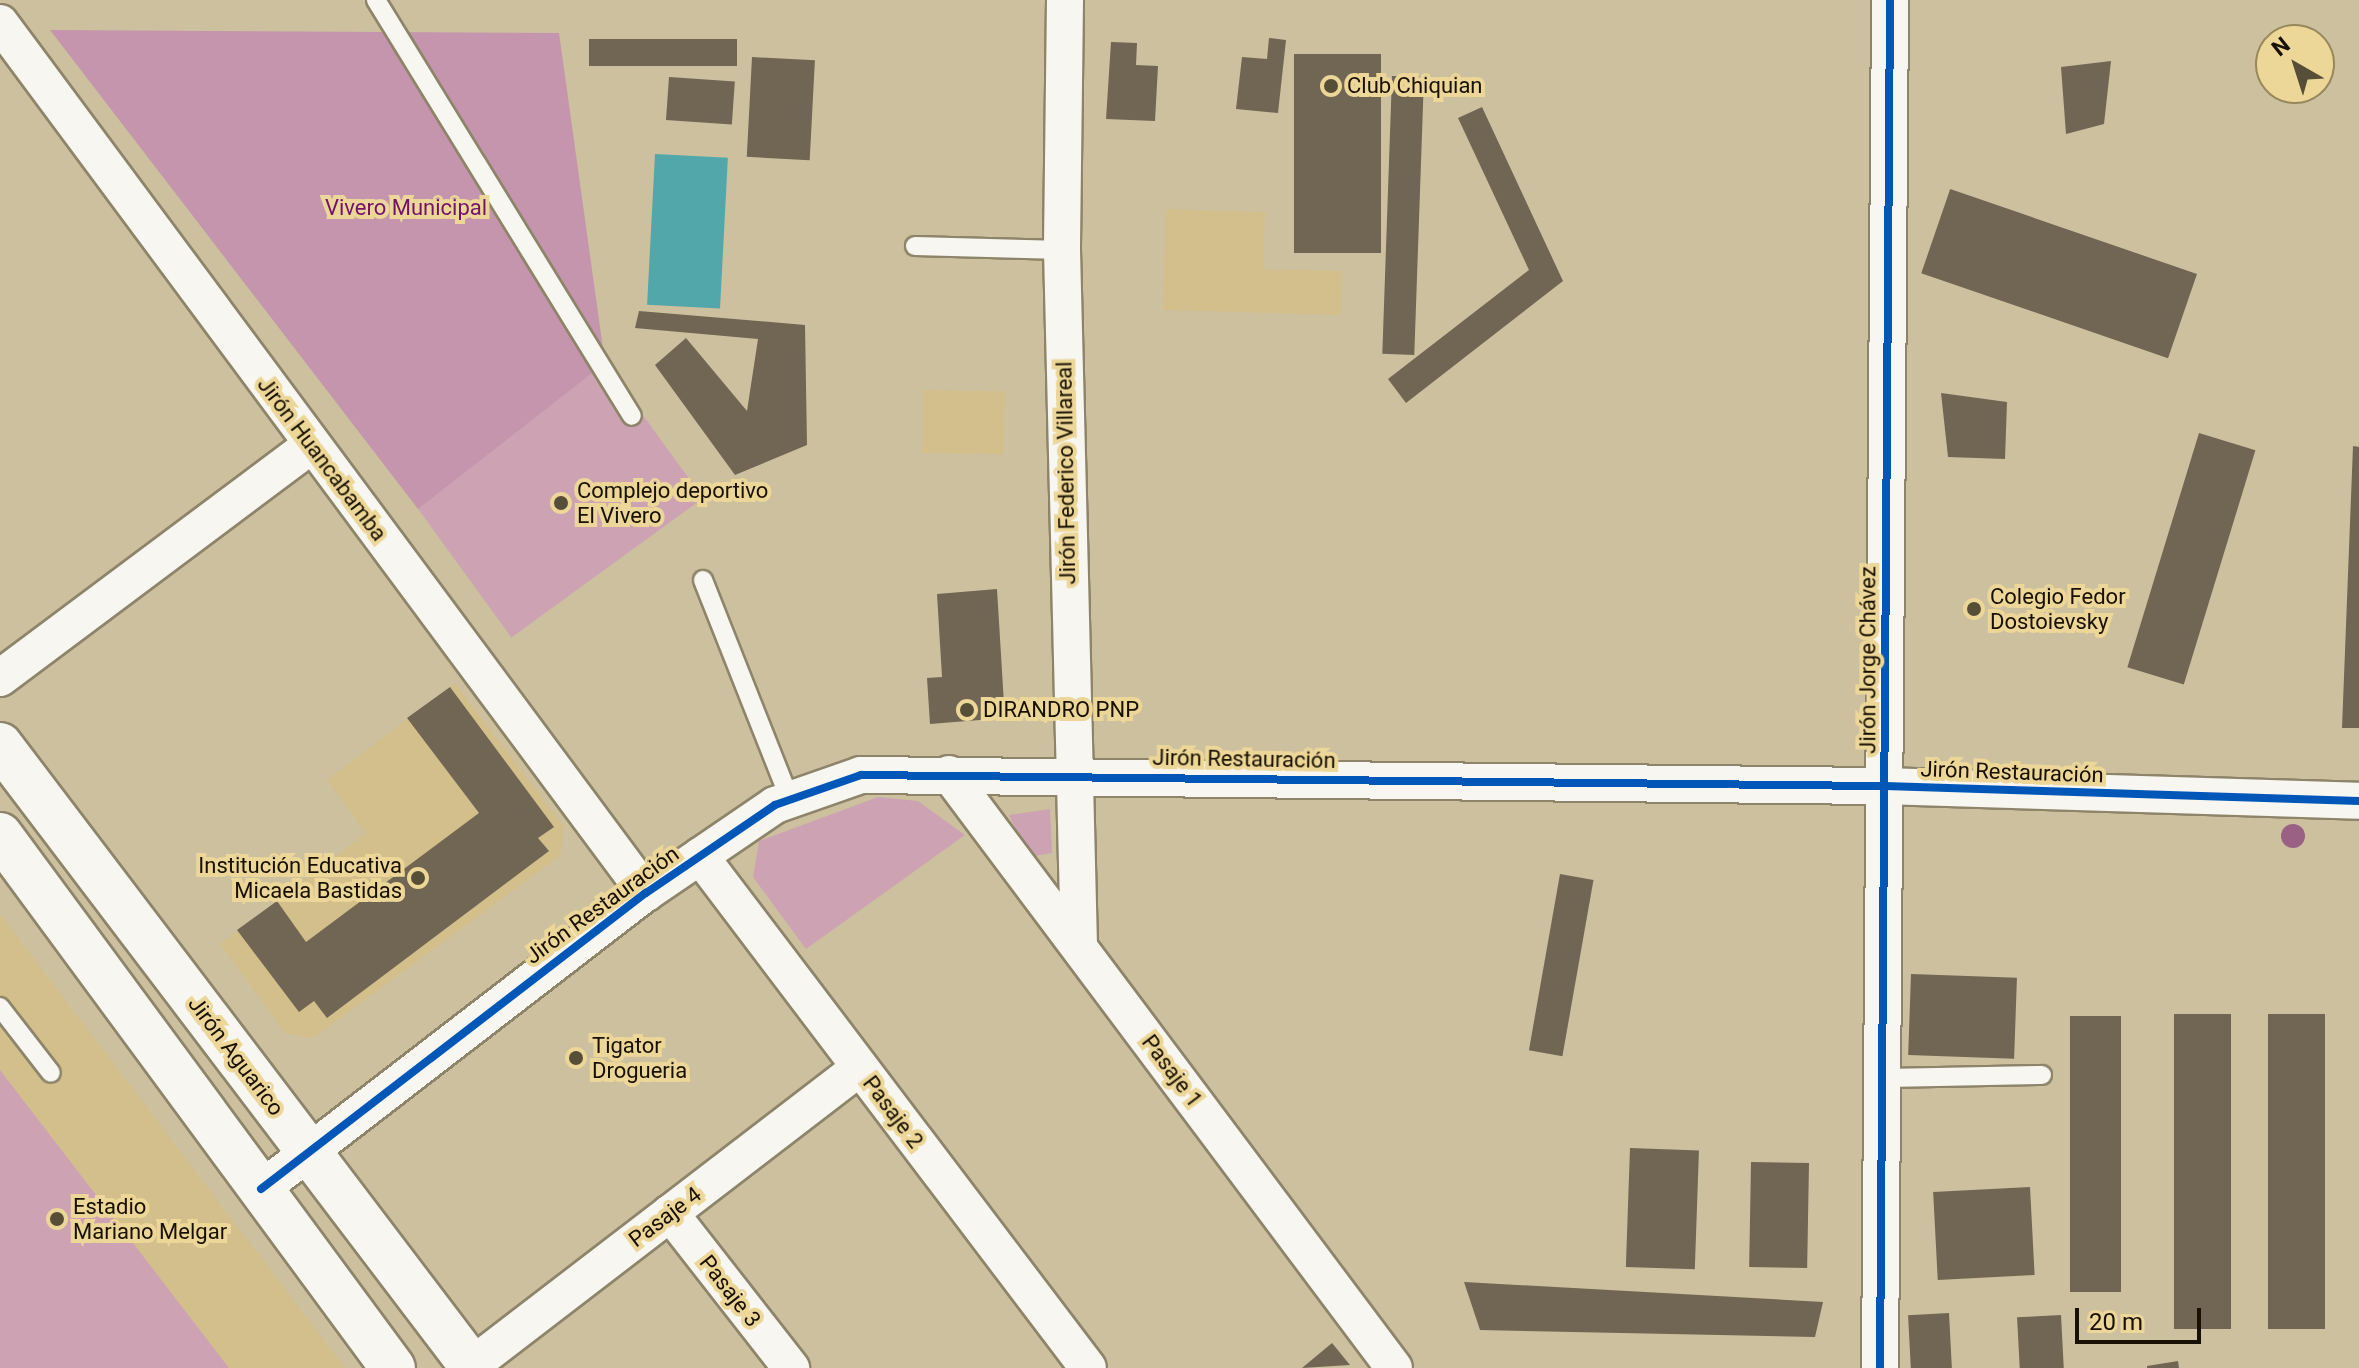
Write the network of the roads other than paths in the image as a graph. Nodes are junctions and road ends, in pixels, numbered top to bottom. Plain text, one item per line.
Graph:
1 (6, 0) edge
2 (376, 0) edge
3 (1065, 0) edge
4 (1890, 0) edge
5 (0, 13) edge
6 (0, 23) edge
7 (915, 246) dead end
8 (1062, 250) junction
9 (632, 416) dead end
10 (311, 445) junction
11 (703, 580) dead end
12 (0, 678) edge
13 (0, 745) edge
14 (949, 774) junction
15 (1072, 775) junction
16 (1885, 786) junction
17 (790, 800) junction
18 (2359, 801) edge
19 (3, 845) edge
20 (700, 856) junction
21 (646, 893) junction
22 (1079, 946) junction
23 (0, 1007) edge
24 (859, 1068) junction
25 (51, 1073) dead end
26 (2042, 1075) dead end
27 (1883, 1078) junction
28 (307, 1151) junction
29 (261, 1189) junction
30 (670, 1213) junction
31 (472, 1367) edge
32 (393, 1368) edge
33 (791, 1368) edge
34 (1088, 1368) edge
35 (1394, 1368) edge
36 (1880, 1368) edge

1 - 5 street
2 - 9 lane
3 - 8 street, Jirón Federico Villareal
4 - 16 street, Jirón Jorge Chávez
6 - 10 street, Jirón Huancabamba
7 - 8 lane
8 - 15 street, Jirón Federico Villareal
10 - 12 street
10 - 21 street, Jirón Huancabamba
11 - 17 lane
13 - 28 main road, Jirón Aguarico
14 - 15 street, Jirón Restauración
14 - 17 street, Jirón Restauración
14 - 22 street, Pasaje 1
15 - 16 street, Jirón Restauración
15 - 22 street, Jirón Federico Villareal
16 - 18 street, Jirón Restauración
16 - 27 street, Jirón Jorge Chávez
17 - 20 street, Jirón Restauración
19 - 29 main road
20 - 21 street, Jirón Restauración
20 - 24 street, Pasaje 2
21 - 28 street, Jirón Restauración
22 - 35 street, Pasaje 1
23 - 25 lane
24 - 30 street, Pasaje 4
24 - 34 street, Pasaje 2
26 - 27 lane
27 - 36 street, Jirón Jorge Chávez
28 - 29 street, Jirón Restauración
28 - 31 main road, Jirón Aguarico
29 - 32 main road
30 - 31 street, Pasaje 4
30 - 33 street, Pasaje 3

